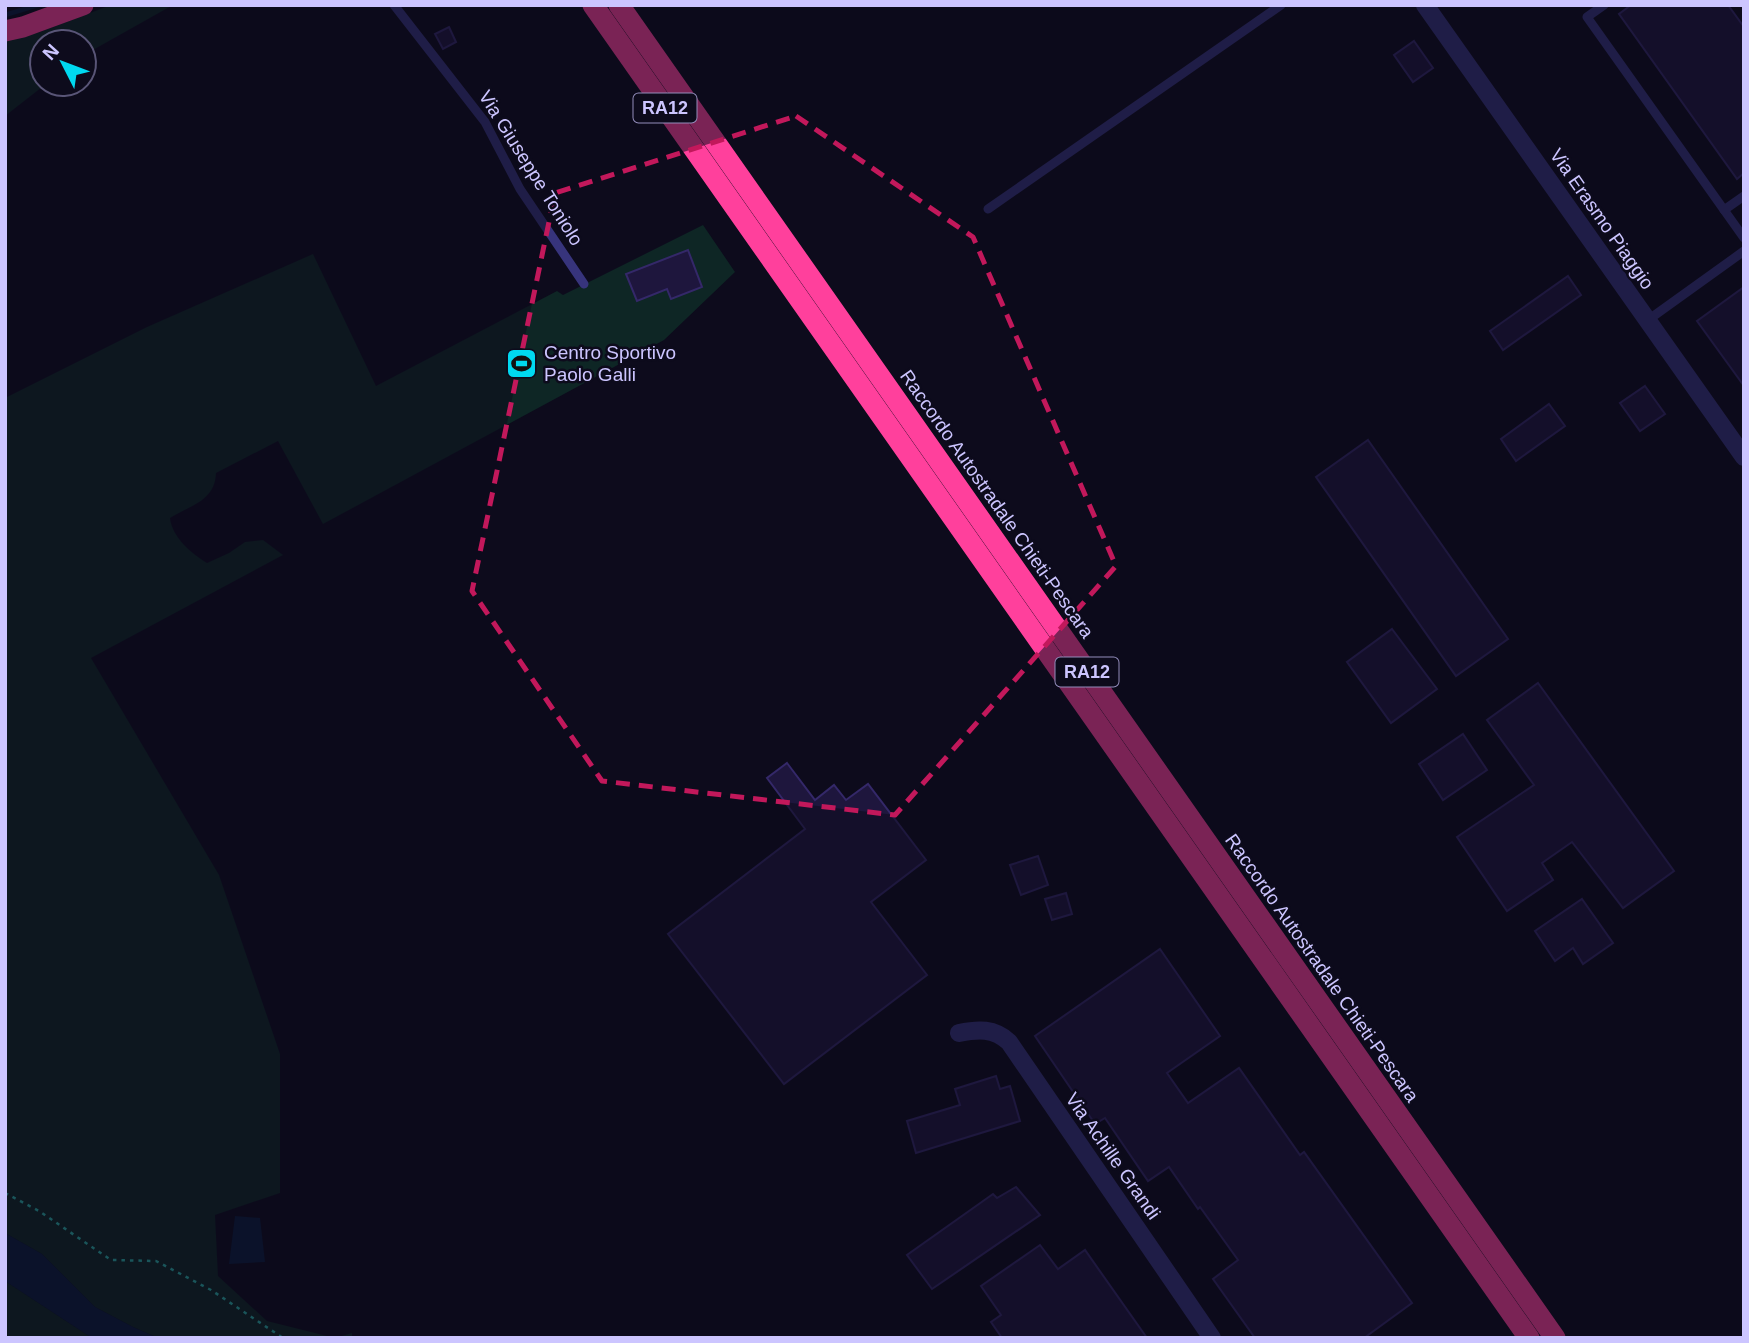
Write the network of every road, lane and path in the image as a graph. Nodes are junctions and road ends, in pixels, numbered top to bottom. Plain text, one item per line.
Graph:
1 (83, 5) edge
2 (394, 5) edge
3 (579, 5) edge
4 (593, 5) edge
5 (618, 5) edge
6 (1281, 5) edge
7 (1425, 5) edge
8 (1604, 5) edge
9 (607, 25) junction
10 (5, 31) edge
11 (1744, 196) edge
12 (988, 209) dead end
13 (1724, 210) junction
14 (1744, 238) edge
15 (1744, 251) edge
16 (584, 284) dead end
17 (1648, 320) junction
18 (1741, 448) edge
19 (960, 1033) dead end
20 (5, 1193) edge
21 (283, 1338) edge
22 (1212, 1338) edge
23 (1529, 1338) edge
24 (1555, 1338) edge

1 - 10 highway
2 - 16 lane, Via Giuseppe Toniolo
3 - 9 highway
4 - 9 highway, RA12
5 - 24 highway, Raccordo Autostradale Chieti-Pescara / RA12
6 - 12 lane
7 - 17 street, Via Erasmo Piaggio
8 - 13 lane
9 - 23 highway, RA12
11 - 13 lane
13 - 14 lane
15 - 17 lane
17 - 18 street, Via Erasmo Piaggio
19 - 22 street, Via Achille Grandi
20 - 21 path

